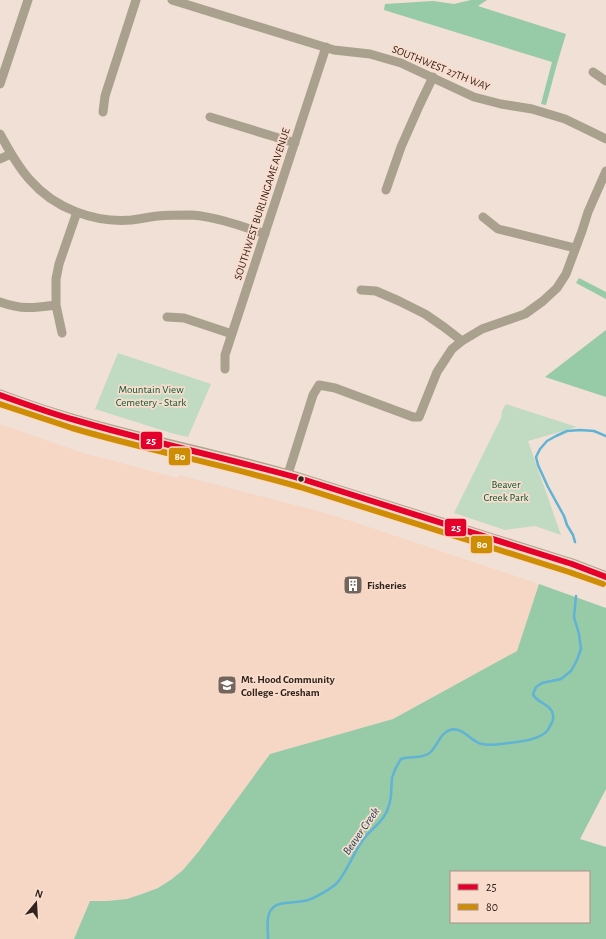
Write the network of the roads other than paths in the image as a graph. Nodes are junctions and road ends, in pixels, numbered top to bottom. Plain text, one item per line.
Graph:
1 (28, 0) edge
2 (136, 0) edge
3 (172, 0) edge
4 (326, 47) junction
5 (593, 72) dead end
6 (433, 77) junction
7 (606, 81) edge
8 (0, 84) edge
9 (103, 112) dead end
10 (210, 117) dead end
11 (0, 134) edge
12 (606, 139) edge
13 (295, 143) junction
14 (11, 154) junction
15 (0, 159) edge
16 (606, 171) edge
17 (386, 190) dead end
18 (77, 212) junction
19 (483, 217) dead end
20 (265, 234) junction
21 (575, 248) junction
22 (360, 290) dead end
23 (0, 302) edge
24 (56, 305) junction
25 (167, 317) dead end
26 (62, 333) dead end
27 (232, 334) junction
28 (462, 341) junction
29 (225, 368) dead end
30 (0, 395) edge
31 (288, 474) junction
32 (606, 576) edge

1 - 8 street
2 - 9 street
3 - 4 street, SOUTHWEST 27TH WAY
4 - 6 street, SOUTHWEST 27TH WAY
4 - 13 street, SOUTHWEST BURLINGAME AVENUE
5 - 7 street
6 - 12 street, SOUTHWEST 27TH WAY
6 - 17 street
10 - 13 street
11 - 14 street
13 - 20 street, SOUTHWEST BURLINGAME AVENUE
14 - 15 street
14 - 18 street
16 - 21 street
18 - 20 street
18 - 24 street
19 - 21 street
20 - 27 street, SOUTHWEST BURLINGAME AVENUE
21 - 28 street
22 - 28 street
23 - 24 street
24 - 26 street
25 - 27 street
27 - 29 street, SOUTHWEST BURLINGAME AVENUE
28 - 31 street
30 - 31 main road
31 - 32 main road

